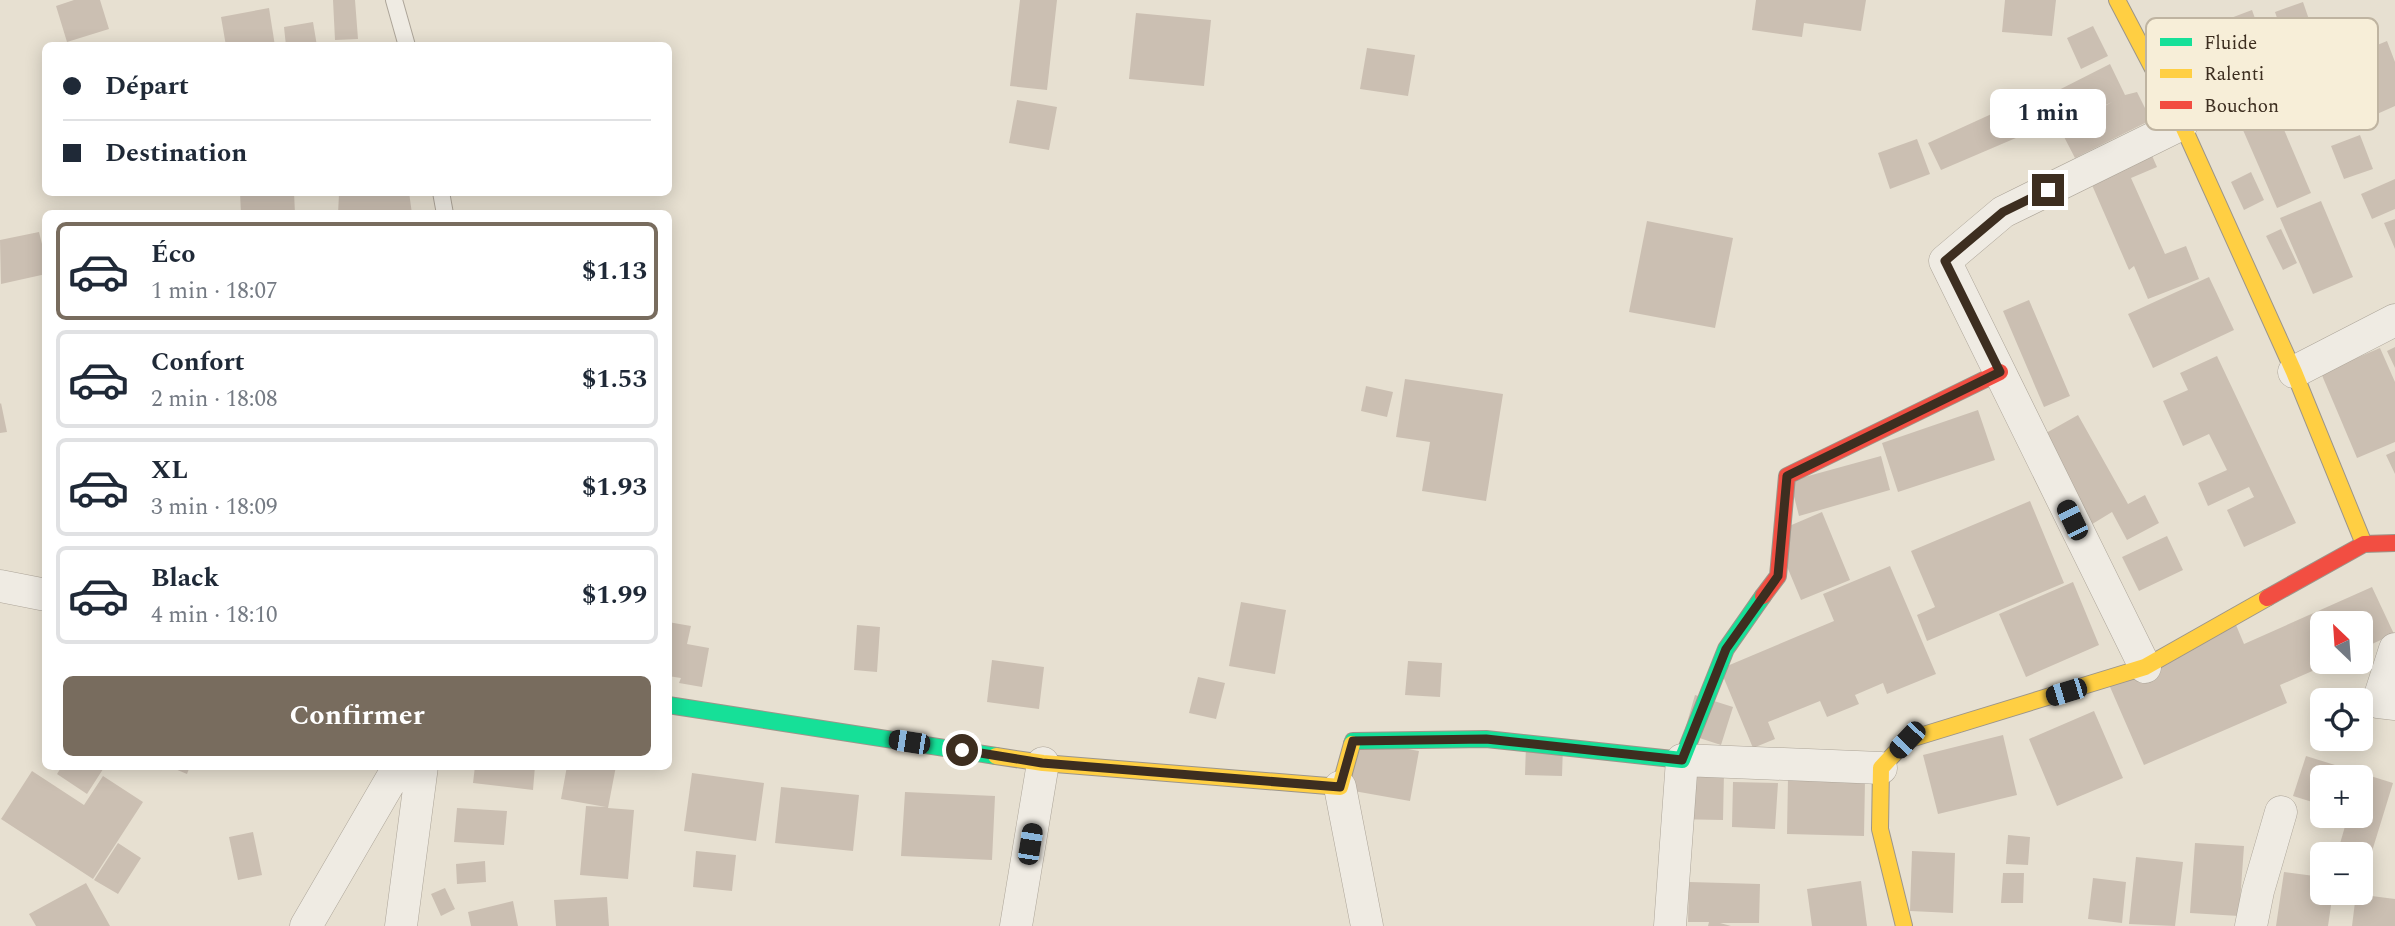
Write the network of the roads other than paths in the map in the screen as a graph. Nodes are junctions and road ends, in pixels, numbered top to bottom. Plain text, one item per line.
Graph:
1 (394, 0) edge
2 (2117, 0) edge
3 (406, 42) edge
4 (2146, 55) edge
5 (2170, 130) edge
6 (2185, 130) edge
7 (2395, 320) edge
8 (2000, 372) junction
9 (2294, 372) junction
10 (2395, 543) edge
11 (2364, 544) junction
12 (0, 586) edge
13 (42, 593) edge
14 (2395, 649) edge
15 (2145, 667) junction
16 (2395, 704) edge
17 (672, 706) edge
18 (1682, 760) junction
19 (1042, 763) junction
20 (1881, 768) junction
21 (397, 770) edge
22 (421, 770) edge
23 (1340, 787) junction
24 (2281, 812) dead end
25 (306, 926) edge
26 (401, 926) edge
27 (1016, 926) edge
28 (1367, 926) edge
29 (1670, 926) edge
30 (1904, 926) edge
31 (2251, 926) edge

1 - 3 lane
2 - 4 street
5 - 8 street
6 - 9 street
7 - 9 street
8 - 15 street
8 - 18 street
9 - 11 street
10 - 11 street
11 - 15 street
12 - 13 street
14 - 16 street
15 - 20 street
17 - 19 street
18 - 20 street
18 - 23 street
18 - 29 street
19 - 23 street
19 - 27 street
20 - 30 street
21 - 25 street
22 - 26 street
23 - 28 street
24 - 31 street

